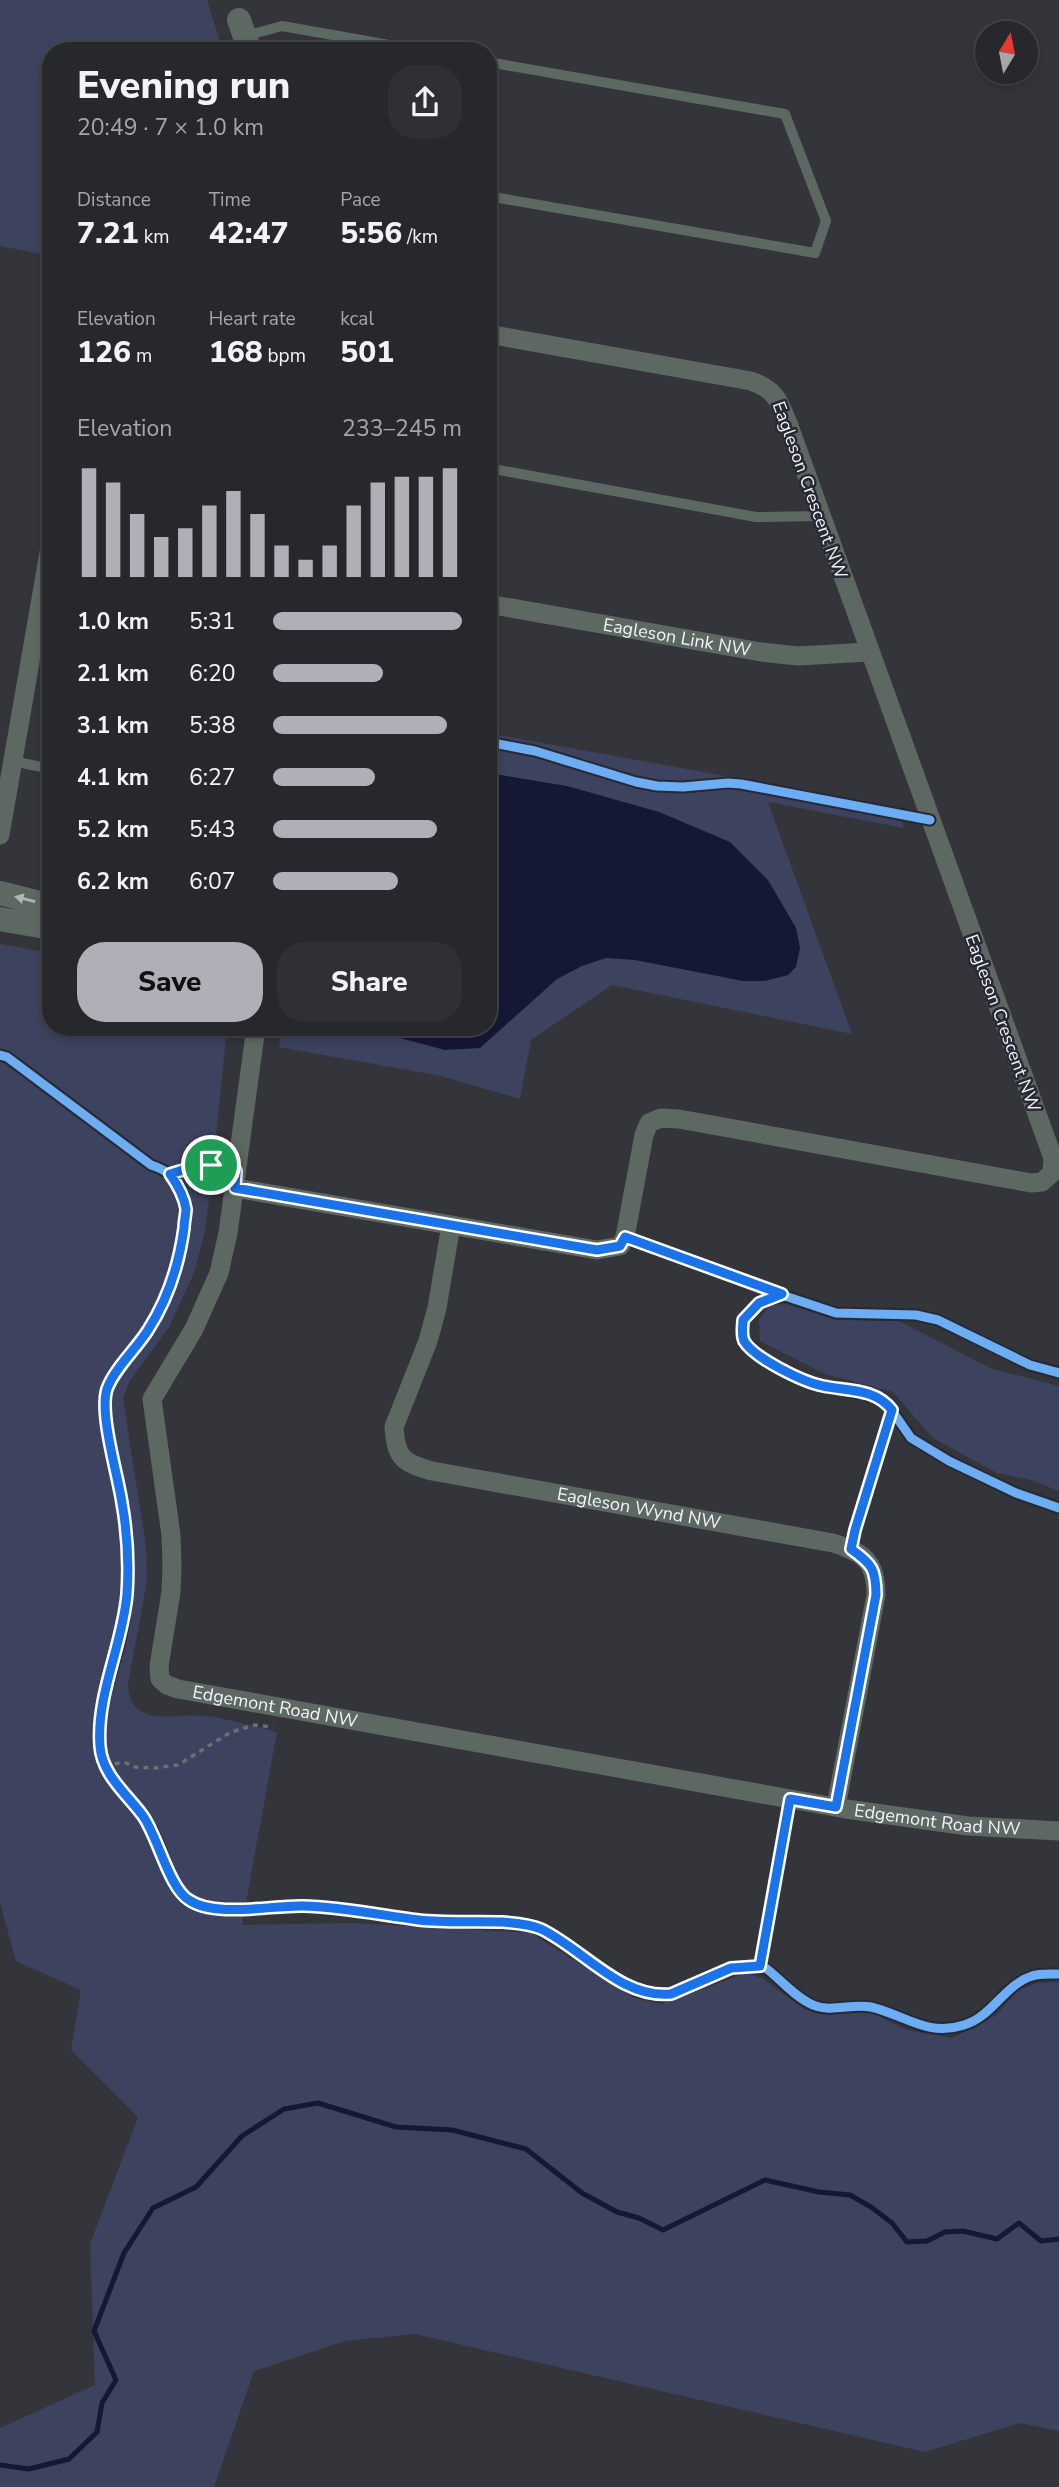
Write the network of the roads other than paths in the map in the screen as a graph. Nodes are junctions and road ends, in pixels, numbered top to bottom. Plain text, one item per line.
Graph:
1 (245, 36) edge
2 (372, 42) edge
3 (497, 64) edge
4 (497, 198) edge
5 (497, 336) edge
6 (497, 470) edge
7 (821, 516) junction
8 (42, 593) edge
9 (497, 606) edge
10 (869, 652) junction
11 (13, 761) junction
12 (42, 767) edge
13 (0, 835) edge
14 (0, 893) edge
15 (42, 903) edge
16 (0, 919) edge
17 (42, 926) edge
18 (255, 1036) edge
19 (235, 1188) junction
20 (451, 1225) junction
21 (836, 1807) junction
22 (1059, 1831) edge

1 - 2 lane
3 - 4 lane
5 - 7 street, Eagleson Crescent NW
6 - 7 lane
7 - 10 street, Eagleson Crescent NW
8 - 11 street
9 - 10 street, Eagleson Link NW
10 - 20 street, Eagleson Crescent NW
11 - 12 lane
11 - 13 street
15 -> 14 street
16 - 17 street
18 - 19 street, Edgemont Road NW
19 - 20 street
19 - 21 street, Edgemont Road NW
20 - 21 street, Eagleson Wynd NW
21 - 22 street, Edgemont Road NW

